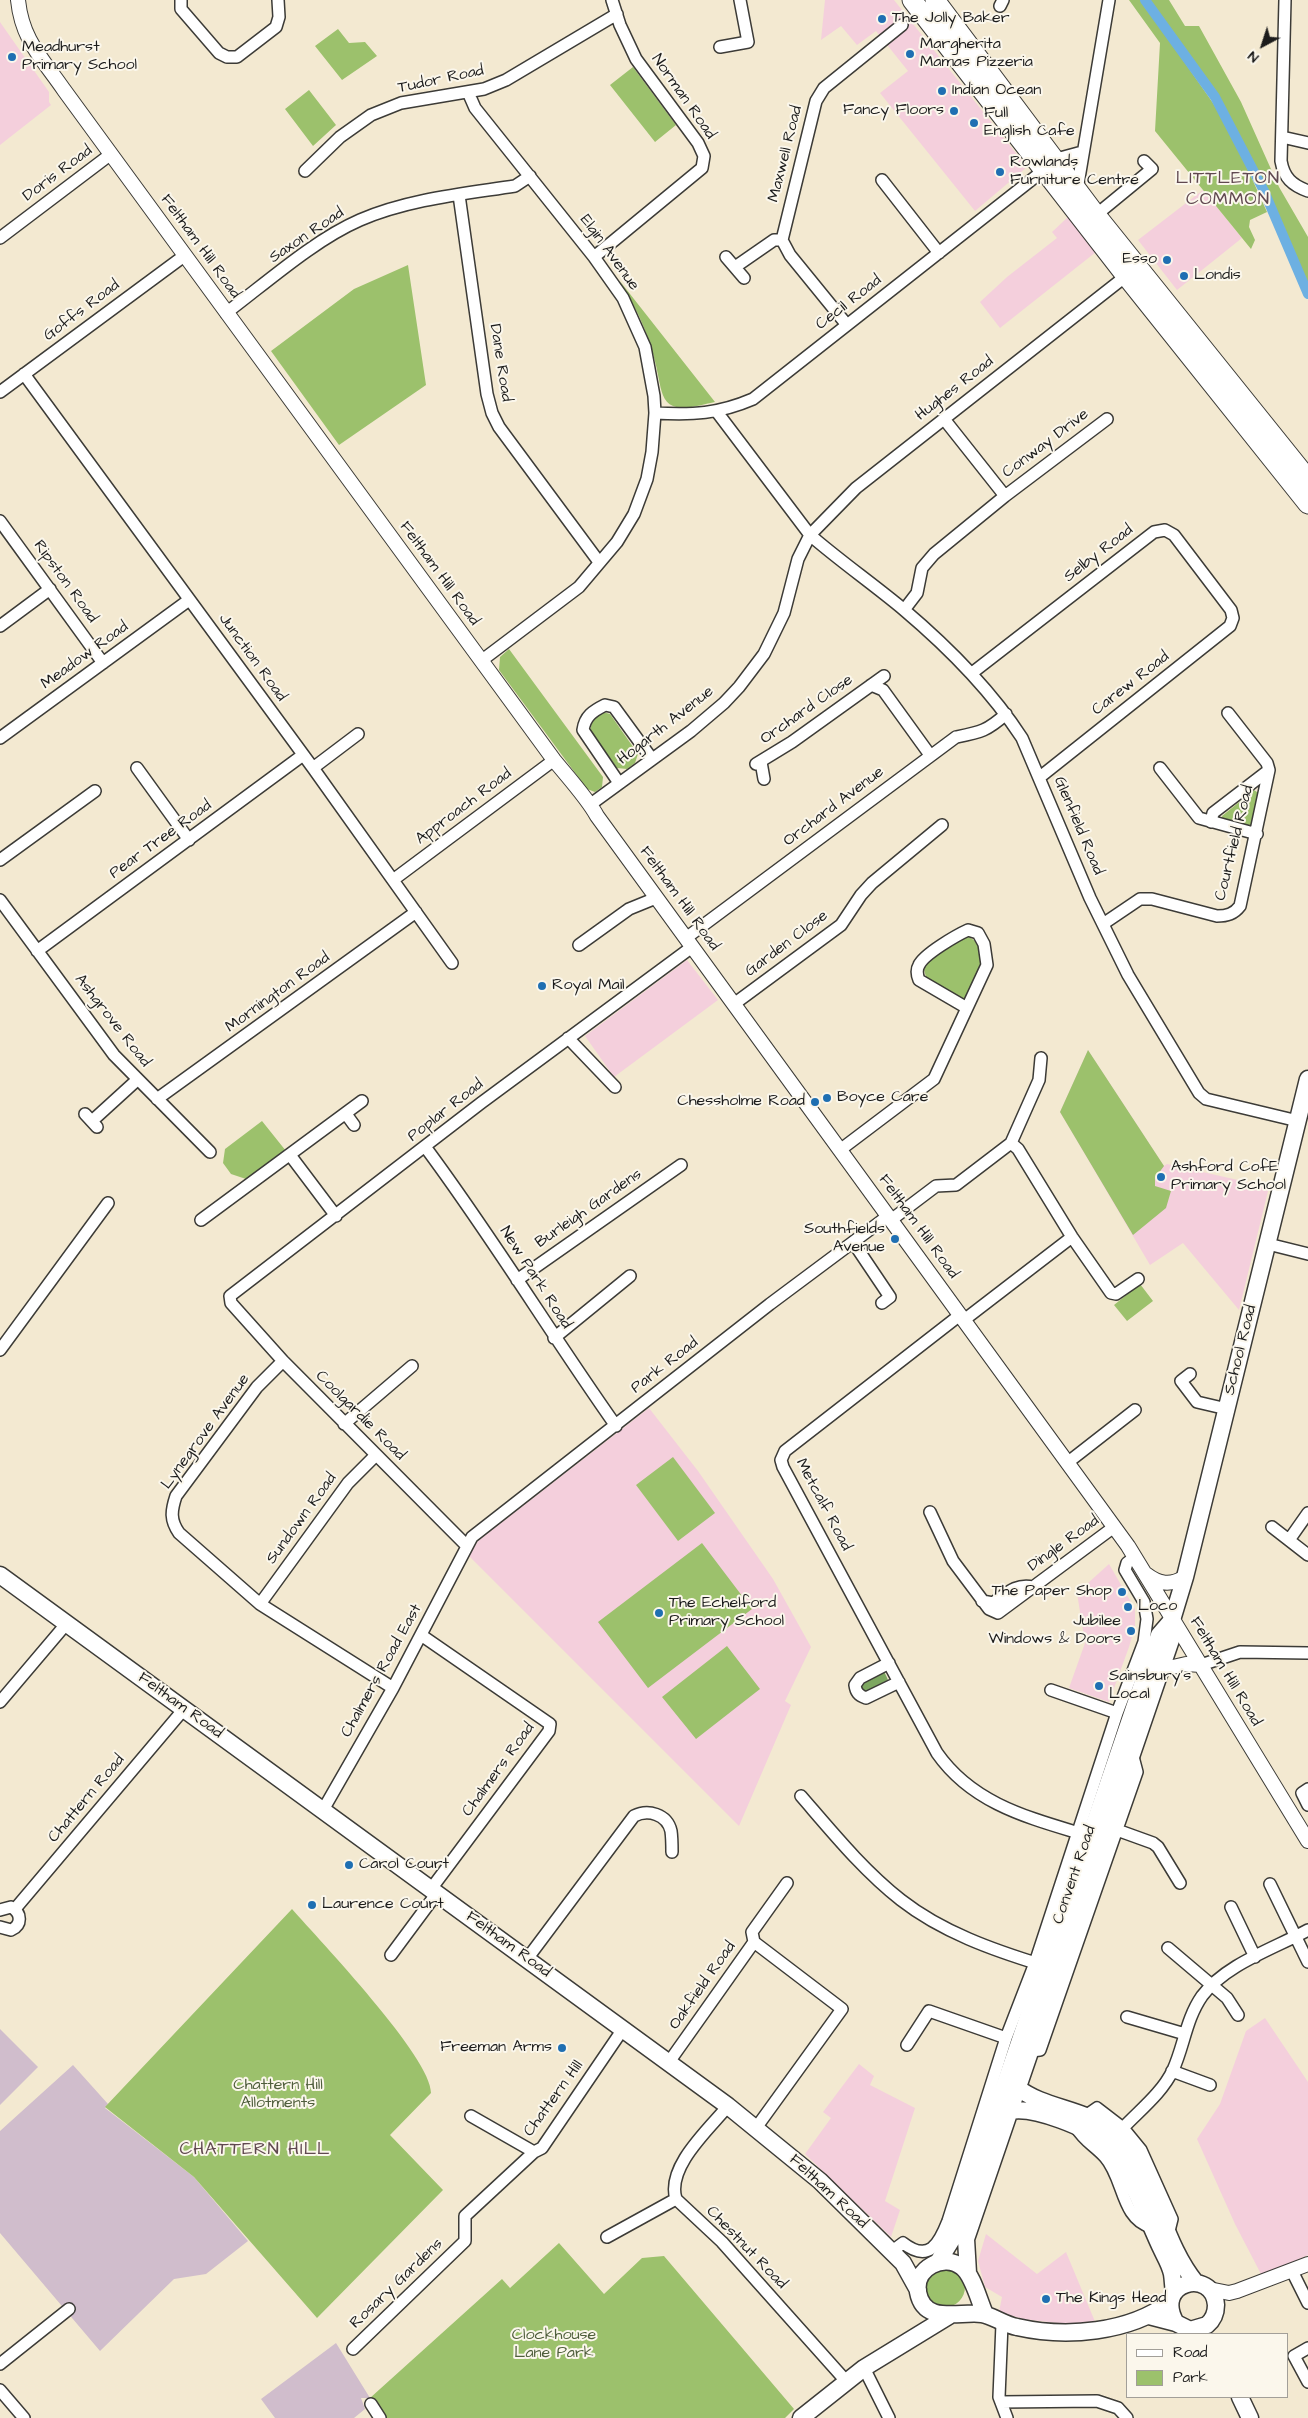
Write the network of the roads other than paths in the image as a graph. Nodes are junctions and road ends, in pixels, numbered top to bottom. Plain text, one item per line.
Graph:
1 (18, 0) edge
2 (181, 0) edge
3 (278, 0) edge
4 (612, 0) edge
5 (740, 0) edge
6 (912, 0) edge
7 (935, 0) edge
8 (1109, 0) edge
9 (1285, 0) edge
10 (617, 14) junction
11 (902, 25) dead end
12 (720, 47) dead end
13 (468, 92) junction
14 (1282, 136) junction
15 (1308, 142) edge
16 (1082, 152) junction
17 (111, 154) junction
18 (1144, 161) dead end
19 (1048, 163) junction
20 (305, 171) dead end
21 (530, 176) junction
22 (882, 180) dead end
23 (1077, 190) junction
24 (1308, 191) edge
25 (459, 195) junction
26 (1096, 215) junction
27 (0, 238) edge
28 (782, 240) junction
29 (939, 254) junction
30 (184, 256) junction
31 (594, 257) junction
32 (726, 257) dead end
33 (735, 267) junction
34 (1126, 276) junction
35 (744, 278) dead end
36 (226, 313) junction
37 (847, 325) junction
38 (24, 374) junction
39 (0, 392) edge
40 (717, 412) junction
41 (655, 413) junction
42 (944, 419) junction
43 (1108, 419) dead end
44 (1308, 479) edge
45 (1005, 496) junction
46 (1308, 504) edge
47 (0, 521) edge
48 (810, 535) junction
49 (599, 562) junction
50 (50, 589) junction
51 (189, 600) junction
52 (904, 610) junction
53 (1232, 610) joint
54 (0, 626) edge
55 (481, 661) junction
56 (103, 663) junction
57 (972, 673) junction
58 (884, 676) dead end
59 (871, 685) junction
60 (1228, 713) dead end
61 (1006, 714) junction
62 (358, 734) dead end
63 (0, 738) edge
64 (303, 755) junction
65 (930, 755) junction
66 (652, 759) junction
67 (554, 760) junction
68 (137, 768) dead end
69 (313, 768) junction
70 (1160, 768) dead end
71 (1269, 770) junction
72 (1040, 777) junction
73 (764, 779) dead end
74 (619, 783) junction
75 (95, 792) dead end
76 (591, 804) junction
77 (1211, 822) junction
78 (942, 825) dead end
79 (1256, 834) junction
80 (189, 840) junction
81 (0, 860) edge
82 (393, 880) junction
83 (656, 898) junction
84 (0, 900) edge
85 (416, 912) junction
86 (1103, 924) junction
87 (689, 942) junction
88 (578, 946) dead end
89 (37, 950) junction
90 (452, 963) dead end
91 (734, 1004) junction
92 (967, 1008) junction
93 (568, 1038) junction
94 (1041, 1058) dead end
95 (1308, 1079) edge
96 (137, 1080) junction
97 (615, 1087) dead end
98 (157, 1099) junction
99 (362, 1101) dead end
100 (346, 1114) junction
101 (91, 1121) dead end
102 (1298, 1121) junction
103 (354, 1126) dead end
104 (1011, 1143) junction
105 (426, 1148) junction
106 (840, 1150) junction
107 (210, 1152) dead end
108 (290, 1155) junction
109 (681, 1165) dead end
110 (108, 1203) dead end
111 (336, 1216) junction
112 (890, 1218) junction
113 (201, 1220) dead end
114 (1072, 1237) junction
115 (853, 1242) junction
116 (1268, 1244) junction
117 (1308, 1254) edge
118 (630, 1276) dead end
119 (1138, 1279) dead end
120 (517, 1280) junction
121 (882, 1303) dead end
122 (233, 1306) joint
123 (962, 1317) junction
124 (554, 1338) junction
125 (0, 1350) edge
126 (283, 1361) junction
127 (412, 1366) dead end
128 (1190, 1374) dead end
129 (1227, 1409) junction
130 (1135, 1410) dead end
131 (344, 1424) junction
132 (616, 1426) junction
133 (376, 1456) junction
134 (1067, 1462) junction
135 (930, 1512) dead end
136 (1308, 1513) edge
137 (1114, 1527) junction
138 (1272, 1527) dead end
139 (1289, 1540) junction
140 (467, 1546) junction
141 (1308, 1555) edge
142 (1135, 1557) junction
143 (1143, 1572) junction
144 (0, 1576) edge
145 (1185, 1577) junction
146 (260, 1604) junction
147 (1172, 1620) junction
148 (67, 1623) junction
149 (421, 1635) junction
150 (1308, 1653) edge
151 (889, 1663) junction
152 (1201, 1666) junction
153 (1160, 1670) junction
154 (899, 1682) junction
155 (393, 1688) junction
156 (1051, 1690) dead end
157 (0, 1702) edge
158 (184, 1709) junction
159 (1117, 1713) junction
160 (1131, 1750) junction
161 (1308, 1789) edge
162 (802, 1796) dead end
163 (1308, 1805) edge
164 (324, 1810) junction
165 (1117, 1830) junction
166 (1306, 1832) edge
167 (1083, 1834) junction
168 (672, 1852) dead end
169 (787, 1883) dead end
170 (1180, 1883) dead end
171 (1270, 1884) dead end
172 (434, 1891) junction
173 (1231, 1907) dead end
174 (15, 1909) junction
175 (0, 1910) edge
176 (0, 1927) edge
177 (1308, 1930) edge
178 (1296, 1937) junction
179 (754, 1942) junction
180 (1168, 1948) dead end
181 (391, 1955) dead end
182 (1255, 1958) junction
183 (527, 1959) junction
184 (1308, 1962) edge
185 (1040, 1964) junction
186 (1213, 1984) junction
187 (1238, 2015) dead end
188 (1127, 2017) dead end
189 (623, 2028) junction
190 (1185, 2034) junction
191 (1006, 2038) junction
192 (908, 2045) dead end
193 (1031, 2051) junction
194 (669, 2062) junction
195 (1172, 2071) junction
196 (1210, 2086) dead end
197 (1018, 2088) junction
198 (728, 2106) junction
199 (1010, 2111) junction
200 (471, 2116) dead end
201 (1079, 2122) junction
202 (756, 2128) junction
203 (1123, 2128) junction
204 (534, 2152) junction
205 (676, 2199) junction
206 (1168, 2235) junction
207 (607, 2237) dead end
208 (897, 2258) junction
209 (936, 2263) junction
210 (1308, 2264) edge
211 (1292, 2271) junction
212 (970, 2280) junction
213 (1202, 2286) junction
214 (918, 2290) junction
215 (1229, 2293) junction
216 (1172, 2298) junction
217 (1308, 2303) edge
218 (1216, 2304) junction
219 (926, 2307) junction
220 (69, 2309) dead end
221 (985, 2314) junction
222 (953, 2315) junction
223 (1149, 2316) junction
224 (1002, 2324) junction
225 (1211, 2328) edge
226 (1187, 2329) edge
227 (912, 2340) junction
228 (1308, 2348) edge
229 (353, 2349) dead end
230 (0, 2364) edge
231 (864, 2368) junction
232 (846, 2381) junction
233 (1308, 2382) edge
234 (0, 2390) edge
235 (1240, 2398) edge
236 (1001, 2402) junction
237 (371, 2404) dead end
238 (24, 2418) edge
239 (380, 2418) edge
240 (801, 2418) edge
241 (889, 2418) edge
242 (1007, 2418) edge
243 (1127, 2418) edge
244 (1250, 2418) edge

1 - 17 street, Feltham Hill Road
2 - 3 street
4 - 10 street, Norman Road
5 - 12 street
6 - 19 highway
7 - 19 highway
8 - 16 street
9 - 14 street
10 - 13 street, Tudor Road
10 - 31 street, Norman Road
11 - 28 street, Maxwell Road
13 - 20 street, Tudor Road
13 - 21 street, Elgin Avenue
14 - 15 street
14 - 24 street
16 - 19 street
16 - 23 street
17 - 27 street, Doris Road
17 - 30 street, Feltham Hill Road
18 - 26 street
19 - 23 highway
19 - 29 street, Cecil Road
19 - 34 highway
21 - 25 street, Saxon Road
21 - 31 street, Elgin Avenue
22 - 29 street
23 - 26 highway
25 - 36 street, Saxon Road
25 - 49 street, Dane Road
26 - 44 highway
28 - 33 street
28 - 37 street
29 - 37 street, Cecil Road
30 - 36 street, Feltham Hill Road
30 - 38 street, Goffs Road
31 - 41 street, Elgin Avenue
32 - 33 street
33 - 35 street
34 - 42 street, Hughes Road
34 - 46 highway
36 - 55 street, Feltham Hill Road
37 - 40 street, Cecil Road
38 - 39 street, Goffs Road
38 - 51 street, Junction Road
40 - 41 street, Cecil Road
40 - 48 street
41 - 49 street, Elgin Avenue
42 - 45 street, Conway Drive
42 - 48 street, Hughes Road
43 - 45 street, Conway Drive
45 - 52 street, Conway Drive
47 - 50 street, Ripston Road
48 - 52 street, Glenfield Road
48 - 66 street, Hogarth Avenue
49 - 55 street, Elgin Avenue
50 - 54 street
50 - 56 street, Ripston Road
51 - 56 street, Meadow Road
51 - 64 street, Junction Road
52 - 57 street, Glenfield Road
53 - 57 street, Selby Road
53 - 72 street, Carew Road
55 - 67 street, Feltham Hill Road
56 - 63 street, Meadow Road
57 - 61 street, Glenfield Road
58 - 59 street, Orchard Close
59 - 65 street, Orchard Close
59 - 73 street, Orchard Close
60 - 71 street, Courtfield Road
61 - 65 street, Orchard Avenue
61 - 72 street, Glenfield Road
62 - 69 street
64 - 69 street, Junction Road
64 - 80 street, Pear Tree Road
65 - 87 street, Orchard Avenue
66 - 74 street, Hogarth Avenue
66 - 74 street
67 - 76 street, Feltham Hill Road
67 - 82 street, Approach Road
68 - 80 street
69 - 82 street, Junction Road
70 - 77 street
71 - 77 street
71 - 79 street, Courtfield Road
72 - 86 street, Glenfield Road
74 - 76 street, Hogarth Avenue
75 - 81 street
76 - 83 street, Feltham Hill Road
77 - 79 street
78 - 91 street, Garden Close
79 - 86 street, Courtfield Road
80 - 89 street, Pear Tree Road
82 - 85 street, Junction Road
83 - 87 street, Feltham Hill Road
83 - 88 street
84 - 89 street, Ashgrove Road
85 - 90 street, Junction Road
85 - 98 street, Mornington Road
86 - 102 street, Glenfield Road
87 - 91 street, Feltham Hill Road
87 - 93 street, Poplar Road
89 - 96 street, Ashgrove Road
91 - 106 street, Feltham Hill Road
92 - 92 street
92 - 106 street
93 - 97 street
93 - 105 street, Poplar Road
94 - 104 street
95 - 102 main road, School Road
96 - 98 street, Ashgrove Road
96 - 101 street
98 - 107 street, Ashgrove Road
99 - 100 street
100 - 103 street
100 - 108 street
102 - 116 main road, School Road
104 - 112 street
104 - 114 street
105 - 111 street, Poplar Road
105 - 120 street, New Park Road
106 - 112 street, Feltham Hill Road
108 - 111 street
108 - 113 street
109 - 120 street, Burleigh Gardens
110 - 125 street
111 - 122 street, Poplar Road
112 - 115 street, Park Road
112 - 123 street, Feltham Hill Road
114 - 119 street
114 - 123 street
115 - 121 street
115 - 132 street, Park Road
116 - 117 street
116 - 129 main road, School Road
118 - 124 street
120 - 124 street, New Park Road
122 - 126 street, Coolgardie Road
123 - 134 street, Feltham Hill Road
123 - 151 street, Metcalf Road
124 - 132 street, New Park Road
126 - 131 street, Coolgardie Road
126 - 146 street, Lynegrove Avenue
127 - 131 street
128 - 129 street
129 - 145 main road, School Road
130 - 134 street
131 - 133 street, Coolgardie Road
132 - 140 street, Park Road
133 - 140 street, Coolgardie Road
133 - 146 street, Sundown Road
134 - 137 street, Feltham Hill Road
135 - 137 street, Dingle Road
136 - 139 street
137 - 142 street, Feltham Hill Road
138 - 139 street
139 - 141 street
140 - 149 street, Chalmers Road East
142 - 143 street, Feltham Hill Road
142 - 159 street, Convent Road
143 - 145 street
143 - 147 street, Feltham Hill Road
144 - 148 main road, Feltham Road
145 - 147 main road, School Road
146 - 155 street, Lynegrove Avenue
147 - 152 street, Feltham Hill Road
147 - 153 main road, Convent Road
147 - 167 main road, Convent Road
148 - 157 street
148 - 158 main road, Feltham Road
149 - 155 street, Chalmers Road East
149 - 172 street, Chalmers Road
150 - 152 street
151 - 154 street, Metcalf Road
151 - 154 street
152 - 153 street
152 - 166 street, Feltham Hill Road
153 - 160 main road, Convent Road
154 - 167 street, Metcalf Road
155 - 164 street, Chalmers Road East
156 - 159 street
158 - 164 main road, Feltham Road
158 - 174 street, Chattern Road
159 - 167 street, Convent Road
160 - 165 street, Convent Road
160 - 193 main road, Convent Road
161 - 163 street
162 - 185 street
164 - 172 main road, Feltham Road
165 - 170 street
165 - 193 street, Convent Road
167 - 185 main road, Convent Road
168 - 183 street
169 - 179 street
171 - 178 street
172 - 181 street
172 - 183 main road, Feltham Road
173 - 182 street
174 - 175 street
174 - 176 street, Chattern Road
177 - 178 street
178 - 182 street
178 - 184 street
179 - 194 street, Oakfield Road
179 - 202 street, Oakfield Road
180 - 186 street
182 - 186 street
183 - 189 main road, Feltham Road
185 - 191 street, Convent Road
185 - 209 main road, Convent Road
186 - 187 street
186 - 190 street
188 - 190 street
189 - 194 main road, Feltham Road
189 - 204 street, Chattern Hill
190 - 195 street
191 - 192 street
191 - 208 street, Convent Road
193 - 197 main road, Convent Road
194 - 198 main road, Feltham Road
195 - 196 street
195 - 203 street
197 - 199 main road, Convent Road
197 - 201 main road
198 - 202 main road, Feltham Road
198 - 205 street
199 - 201 main road
199 - 212 main road, Convent Road
200 - 204 street, Chattern Hill
201 - 203 street
201 - 206 main road
201 - 216 main road
202 - 208 main road, Feltham Road
203 - 206 street
204 - 229 street, Rosary Gardens
205 - 207 street
205 - 232 street, Chestnut Road
206 - 213 main road
208 - 209 main road
208 - 214 main road, Feltham Road
209 - 212 main road
209 - 214 main road
210 - 211 street
211 - 215 street
211 - 217 street
212 - 221 main road
212 - 222 main road
213 - 215 street
213 - 216 main road
213 - 218 main road
214 - 219 main road
215 - 218 street
216 - 223 main road
216 - 226 main road
218 - 225 main road
219 - 222 main road
219 - 227 main road
220 - 230 street
221 - 222 main road
221 - 224 main road
222 - 227 main road
223 - 224 main road
223 - 226 main road
224 - 236 street
225 - 226 main road
227 - 231 main road
228 - 233 street
231 - 232 main road
231 - 241 street
232 - 240 main road
234 - 238 street
235 - 244 main road
236 - 242 street
236 - 243 street
237 - 239 street

